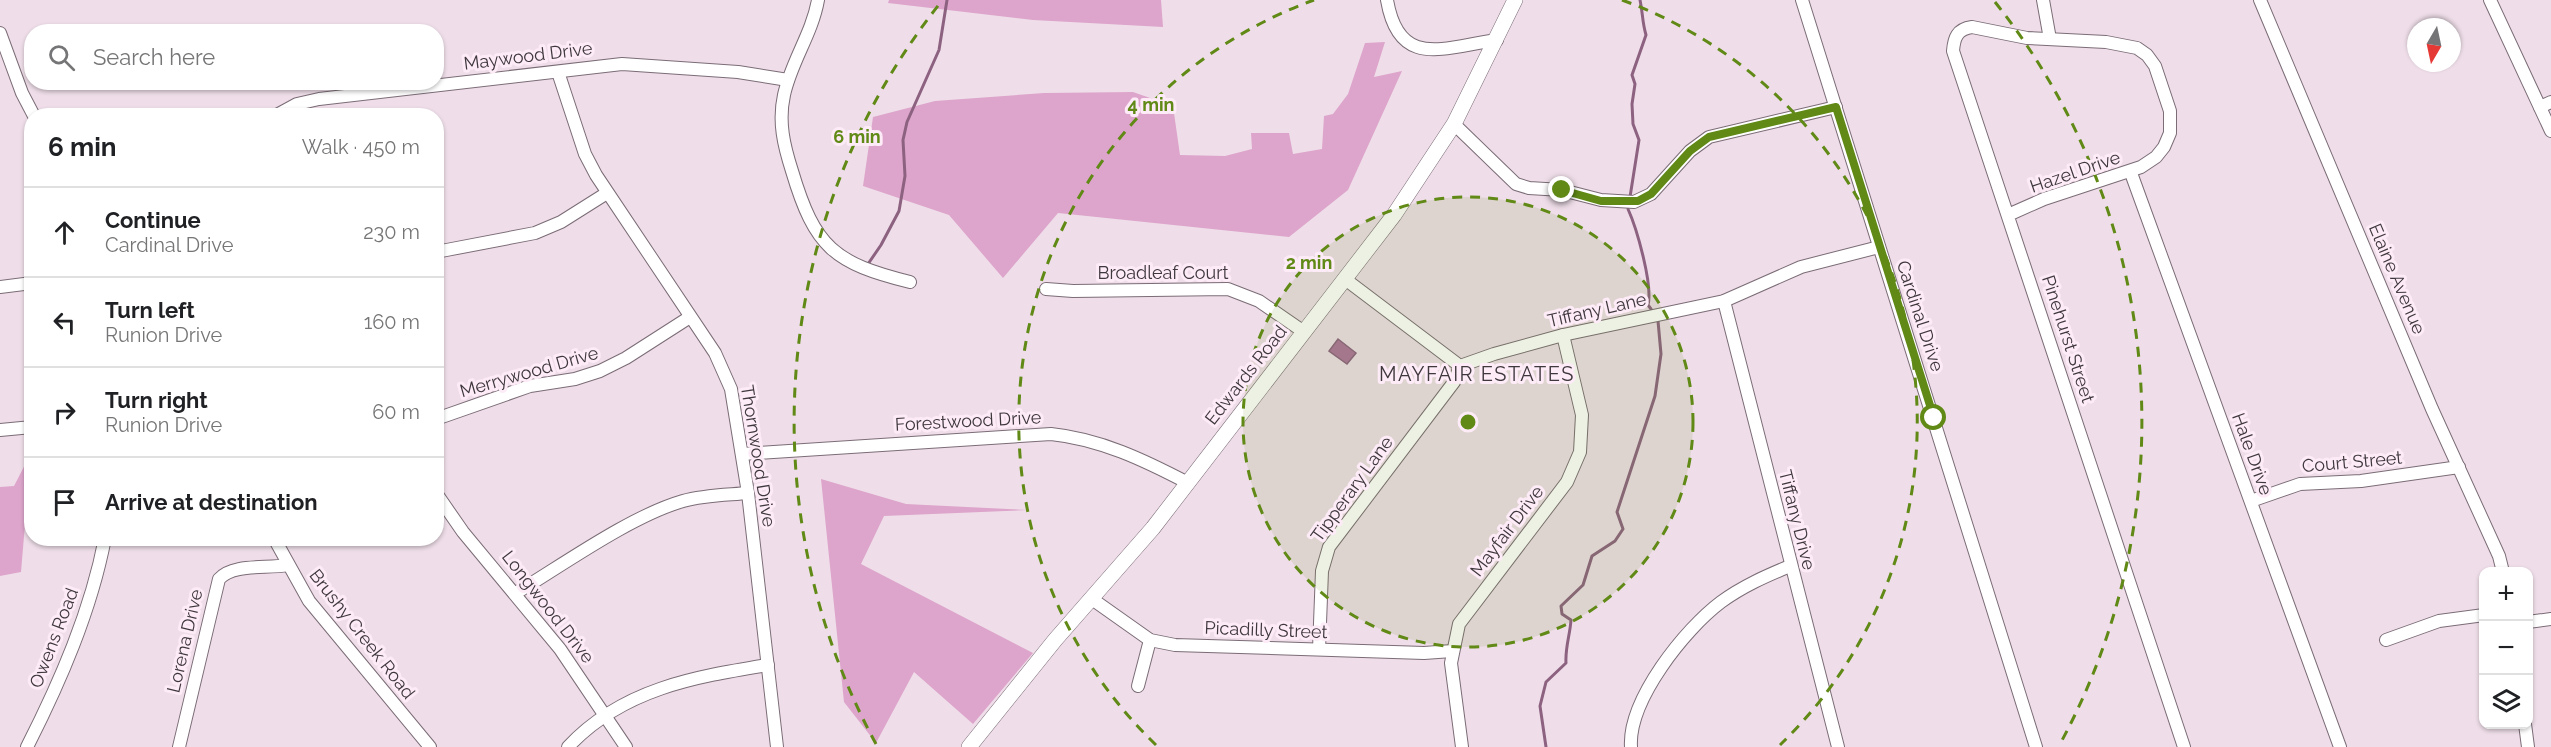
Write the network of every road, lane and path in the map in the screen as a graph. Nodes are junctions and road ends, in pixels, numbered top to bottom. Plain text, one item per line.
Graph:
1 (818, 0) edge
2 (1387, 0) edge
3 (1515, 0) edge
4 (1802, 0) edge
5 (2043, 0) edge
6 (2260, 0) edge
7 (2490, 0) edge
8 (0, 33) edge
9 (2050, 39) junction
10 (1497, 40) junction
11 (2, 47) edge
12 (558, 72) junction
13 (788, 80) junction
14 (444, 85) edge
15 (399, 90) edge
16 (2546, 105) edge
17 (1836, 107) junction
18 (30, 108) edge
19 (290, 108) edge
20 (1454, 124) junction
21 (2551, 131) edge
22 (2131, 172) junction
23 (608, 193) junction
24 (2008, 215) junction
25 (1879, 247) junction
26 (444, 250) edge
27 (1345, 279) junction
28 (910, 282) dead end
29 (24, 284) edge
30 (0, 287) edge
31 (1046, 289) dead end
32 (1724, 301) junction
33 (690, 317) junction
34 (1304, 332) junction
35 (1563, 335) junction
36 (1460, 366) junction
37 (444, 416) edge
38 (24, 428) edge
39 (0, 430) edge
40 (742, 454) junction
41 (2459, 467) junction
42 (1188, 483) junction
43 (748, 493) junction
44 (2251, 501) junction
45 (444, 505) edge
46 (103, 546) edge
47 (278, 546) edge
48 (287, 566) junction
49 (1790, 566) junction
50 (2501, 567) edge
51 (516, 593) junction
52 (1092, 599) junction
53 (2479, 616) edge
54 (2551, 619) edge
55 (2533, 621) edge
56 (1150, 640) junction
57 (2385, 640) dead end
58 (1319, 649) junction
59 (1452, 651) junction
60 (768, 665) junction
61 (1138, 686) dead end
62 (605, 714) junction
63 (2526, 729) edge
64 (27, 747) edge
65 (179, 747) edge
66 (430, 747) edge
67 (568, 747) edge
68 (626, 747) edge
69 (777, 747) edge
70 (969, 747) edge
71 (1462, 747) edge
72 (1631, 747) edge
73 (1838, 747) edge
74 (2036, 747) edge
75 (2184, 747) edge
76 (2340, 747) edge
77 (2528, 747) edge

1 - 13 street
2 - 10 street
3 - 10 main road, Edwards Road
4 - 17 street, Cardinal Drive
5 - 9 street
6 - 41 street, Elaine Avenue
7 - 16 street
8 - 11 street
9 - 22 street, Hazel Drive
9 - 24 street, Pinehurst Street
10 - 20 main road, Edwards Road
11 - 18 street
12 - 13 street, Maywood Drive
12 - 14 street, Maywood Drive
12 - 23 street, Thornwood Drive
13 - 28 street
15 - 19 street, Maywood Drive
16 - 21 street
17 - 20 street
17 - 25 street, Cardinal Drive
20 - 27 main road, Edwards Road
22 - 24 street, Hazel Drive
22 - 44 street, Hale Drive
23 - 26 street
23 - 33 street, Thornwood Drive
24 - 75 street, Pinehurst Street
25 - 32 street, Tiffany Lane
25 - 74 street, Cardinal Drive
27 - 34 main road, Edwards Road
27 - 36 street
29 - 30 street
31 - 34 street, Broadleaf Court
32 - 35 street, Tiffany Lane
32 - 49 street, Tiffany Drive
33 - 37 street, Merrywood Drive
33 - 40 street, Thornwood Drive
34 - 42 main road, Edwards Road
35 - 36 street, Tiffany Lane
35 - 59 street, Mayfair Drive
36 - 58 street, Tipperary Lane
38 - 39 street
40 - 42 street, Forestwood Drive
40 - 43 street, Thornwood Drive
41 - 44 street, Court Street
41 - 50 street, Elaine Avenue
42 - 52 main road, Edwards Road
43 - 51 street
43 - 60 street, Thornwood Drive
44 - 76 street, Hale Drive
45 - 51 street, Longwood Drive
46 - 64 street, Owens Road
47 - 48 street, Brushy Creek Road
48 - 65 street, Lorena Drive
48 - 66 street, Brushy Creek Road
49 - 72 street
49 - 73 street, Tiffany Drive
51 - 62 street, Longwood Drive
52 - 56 street, Picadilly Street
52 - 70 main road, Edwards Road
53 - 57 street
54 - 55 street
56 - 58 street, Picadilly Street
56 - 61 street
58 - 59 street, Picadilly Street
59 - 71 street, Mayfair Drive
60 - 62 street
60 - 69 street, Thornwood Drive
62 - 67 street
62 - 68 street, Longwood Drive
63 - 77 street

